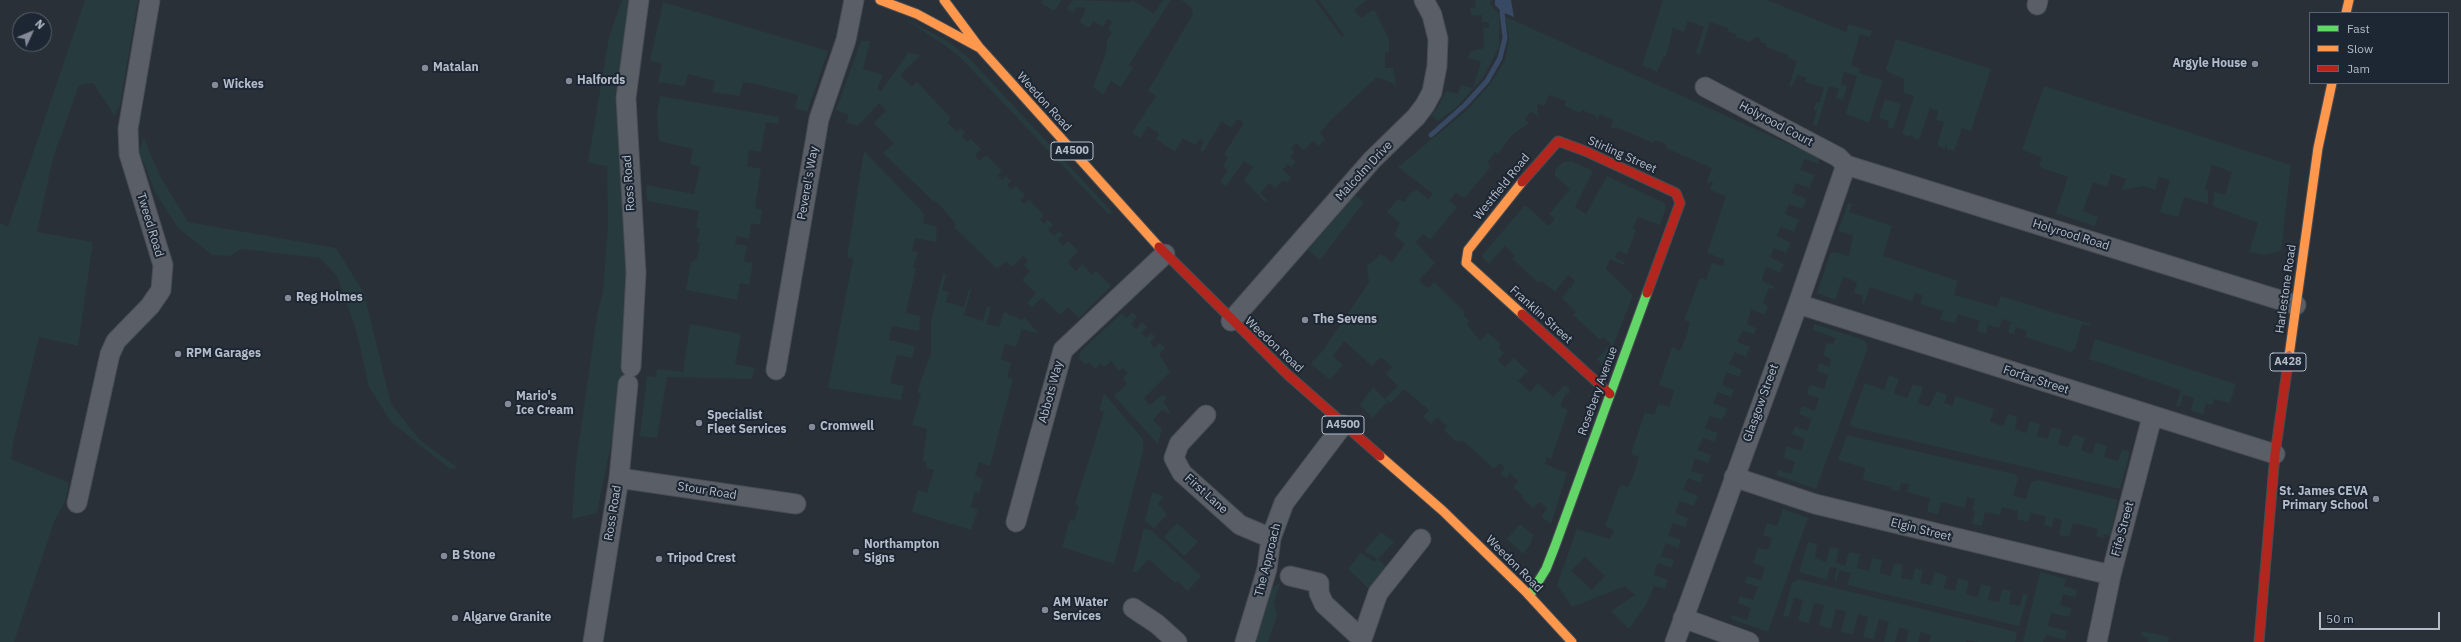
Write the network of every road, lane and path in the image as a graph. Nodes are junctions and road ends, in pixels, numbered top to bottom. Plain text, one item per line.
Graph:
1 (150, 0) edge
2 (639, 0) edge
3 (854, 0) edge
4 (880, 0) edge
5 (1424, 0) edge
6 (2349, 0) edge
7 (947, 1) edge
8 (929, 10) dead end
9 (2346, 12) edge
10 (979, 47) junction
11 (2332, 84) edge
12 (1705, 87) dead end
13 (1558, 141) joint
14 (1846, 164) junction
15 (1676, 193) joint
16 (1468, 250) joint
17 (1165, 254) junction
18 (1798, 304) junction
19 (2296, 305) junction
20 (1231, 321) junction
21 (776, 370) dead end
22 (1610, 394) junction
23 (1206, 414) dead end
24 (2152, 417) junction
25 (1343, 425) junction
26 (2275, 454) junction
27 (1734, 477) junction
28 (618, 478) junction
29 (77, 503) dead end
30 (796, 504) dead end
31 (1016, 522) dead end
32 (1271, 538) junction
33 (1421, 539) dead end
34 (2111, 575) junction
35 (1290, 576) dead end
36 (1530, 596) junction
37 (1133, 608) dead end
38 (1683, 618) junction
39 (1361, 640) edge
40 (593, 642) edge
41 (1177, 642) edge
42 (1245, 642) edge
43 (1572, 642) edge
44 (1675, 642) edge
45 (1749, 642) edge
46 (2097, 642) edge
47 (2259, 642) edge

1 - 29 street, Tweed Road
2 - 28 street, Ross Road
3 - 21 street, Peverel's Way
4 - 10 main road, Weedon Road
5 - 20 street, Malcolm Drive
6 - 9 main road
7 - 10 main road, Weedon Road
8 - 10 main road
10 - 17 main road, Weedon Road / A4500
11 - 19 main road, Harlestone Road / A428
12 - 14 street, Holyrood Court
13 - 15 main road, Stirling Street
13 - 16 main road, Westfield Road
14 - 18 street, Glasgow Street
14 - 19 street, Holyrood Road
15 - 22 main road, Rosebery Avenue
16 - 22 main road, Franklin Street
17 - 20 main road, Weedon Road / A4500
17 - 31 street, Abbots Way
18 - 24 street, Forfar Street
18 - 27 street, Glasgow Street
19 - 26 main road, Harlestone Road / A428
20 - 25 main road, Weedon Road / A4500
22 - 36 main road, Rosebery Avenue
23 - 32 street, First Lane
24 - 26 street, Forfar Street
24 - 34 street, Fife Street
25 - 32 street, The Approach
25 - 36 main road, Weedon Road / A4500
26 - 47 main road, Harlestone Road / A428
27 - 34 street, Elgin Street
27 - 38 street, Glasgow Street
28 - 30 street, Stour Road
28 - 40 street, Ross Road
32 - 42 street, The Approach
33 - 39 street
34 - 46 street, Fife Street
35 - 39 street
36 - 43 main road, Weedon Road / A4500
37 - 41 street
38 - 44 street, Glasgow Street
38 - 45 street

